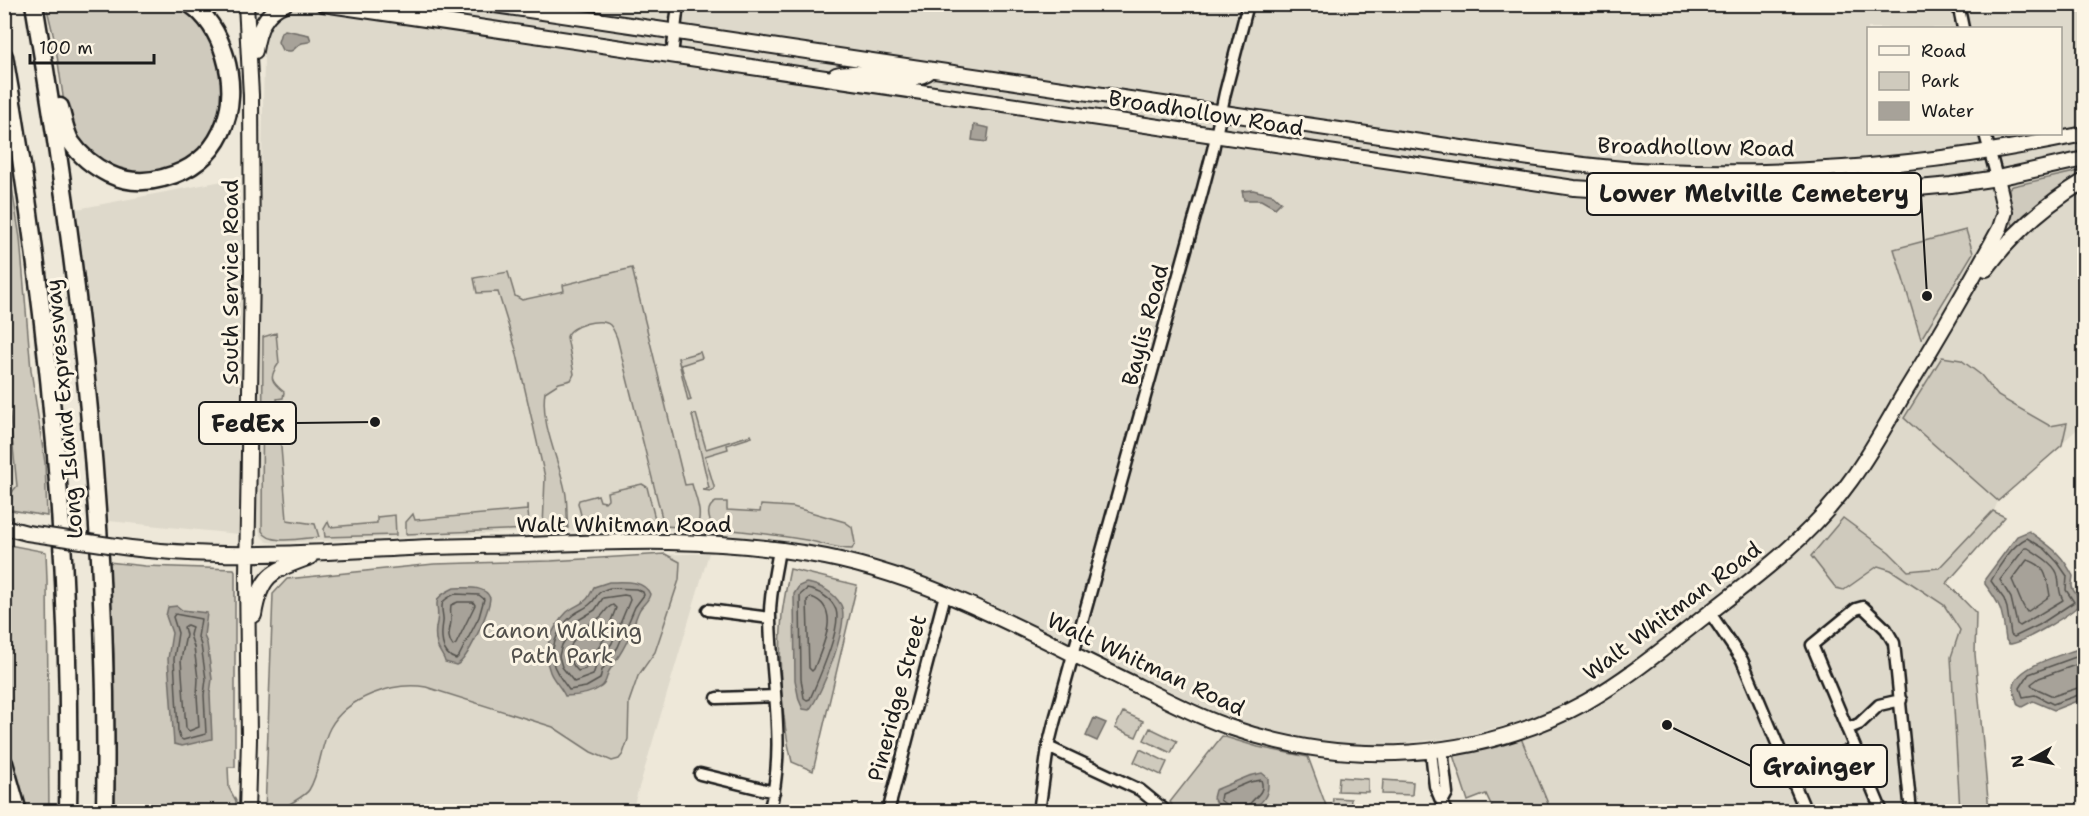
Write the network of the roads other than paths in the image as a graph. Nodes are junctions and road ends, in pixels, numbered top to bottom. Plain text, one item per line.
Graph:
1 (34, 4) edge
2 (189, 4) edge
3 (246, 4) edge
4 (285, 4) edge
5 (323, 4) edge
6 (488, 4) edge
7 (678, 4) edge
8 (1248, 4) edge
9 (1958, 4) edge
10 (1963, 27) edge
11 (675, 32) junction
12 (4, 56) edge
13 (672, 56) junction
14 (931, 70) junction
15 (829, 77) junction
16 (251, 95) junction
17 (1220, 112) junction
18 (2085, 134) edge
19 (1985, 135) edge
20 (1216, 136) junction
21 (1990, 152) junction
22 (2085, 159) edge
23 (1997, 178) junction
24 (2085, 181) edge
25 (1969, 284) junction
26 (4, 527) edge
27 (779, 549) junction
28 (323, 553) junction
29 (247, 554) junction
30 (945, 595) junction
31 (708, 610) dead end
32 (1710, 613) junction
33 (770, 618) junction
34 (248, 647) junction
35 (1074, 655) junction
36 (775, 696) junction
37 (717, 698) dead end
38 (1901, 700) junction
39 (1847, 729) junction
40 (1048, 747) junction
41 (1436, 750) junction
42 (1857, 752) junction
43 (4, 763) edge
44 (700, 774) dead end
45 (1792, 778) junction
46 (4, 785) edge
47 (774, 792) junction
48 (1444, 807) edge
49 (9, 812) edge
50 (18, 812) edge
51 (68, 812) edge
52 (105, 812) edge
53 (247, 812) edge
54 (769, 812) edge
55 (888, 812) edge
56 (1039, 812) edge
57 (1167, 812) edge
58 (1806, 812) edge
59 (1882, 812) edge
60 (1911, 812) edge

1 - 2 highway
1 - 52 highway, Long Island Expressway
3 - 16 main road, South Service Road
4 - 16 main road
5 - 13 main road, Broadhollow Road
6 - 11 main road, Broadhollow Road
7 - 11 street
8 - 17 street, Baylis Road
9 - 10 street
11 - 13 street
11 - 14 main road, Broadhollow Road
12 - 51 highway, Long Island Expressway
13 - 15 main road, Broadhollow Road
14 - 15 main road
14 - 17 main road, Broadhollow Road
15 - 20 main road, Broadhollow Road
16 - 29 main road, South Service Road
17 - 20 street, Baylis Road
17 - 21 main road, Broadhollow Road
18 - 21 main road, Broadhollow Road
19 - 21 street
20 - 23 main road, Broadhollow Road
20 - 35 street, Baylis Road
21 - 23 street
22 - 23 main road, Broadhollow Road
23 - 25 main road, Walt Whitman Road
24 - 25 main road
25 - 32 main road, Walt Whitman Road
26 - 29 main road, Walt Whitman Road, bridge
27 - 28 main road, Walt Whitman Road
27 - 30 main road, Walt Whitman Road
27 - 33 street
28 - 29 main road, Walt Whitman Road
28 - 34 main road
29 - 34 main road, South Service Road
30 - 35 main road, Walt Whitman Road
30 - 55 street, Pineridge Street
31 - 33 street
32 - 41 main road, Walt Whitman Road
32 - 45 street
33 - 36 street
34 - 53 main road, South Service Road
35 - 40 street, Baylis Road
35 - 41 main road, Walt Whitman Road
36 - 37 street
36 - 47 street
38 - 39 street
38 - 39 street
38 - 60 street
39 - 42 street
40 - 56 street, Baylis Road
40 - 57 street
41 - 48 street
42 - 45 street
42 - 59 street
43 - 50 highway
44 - 47 street
45 - 58 street
46 - 49 main road
47 - 54 street

